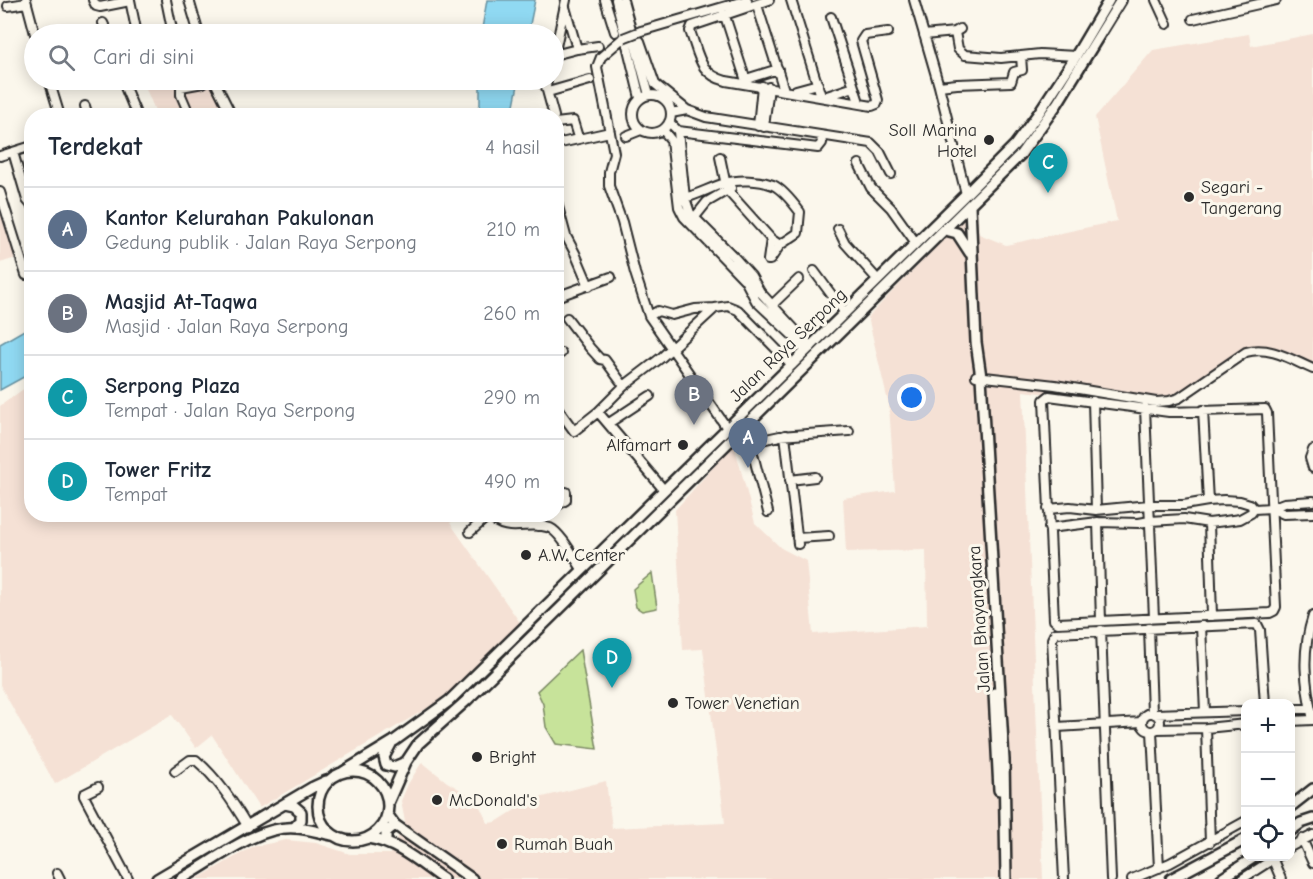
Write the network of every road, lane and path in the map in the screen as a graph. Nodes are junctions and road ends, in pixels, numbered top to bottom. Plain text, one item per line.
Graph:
1 (93, 0) edge
2 (166, 0) edge
3 (189, 0) edge
4 (605, 0) edge
5 (616, 0) edge
6 (623, 0) edge
7 (747, 0) edge
8 (769, 0) edge
9 (791, 0) edge
10 (914, 0) edge
11 (1109, 0) edge
12 (1121, 0) edge
13 (1156, 0) edge
14 (1237, 0) edge
15 (1276, 0) edge
16 (26, 1) edge
17 (130, 1) edge
18 (565, 3) edge
19 (757, 4) junction
20 (8, 6) dead end
21 (1241, 8) junction
22 (724, 14) junction
23 (831, 16) dead end
24 (1193, 20) dead end
25 (32, 24) edge
26 (134, 24) edge
27 (171, 24) edge
28 (196, 24) edge
29 (561, 24) edge
30 (1167, 24) dead end
31 (615, 32) dead end
32 (888, 33) dead end
33 (924, 35) junction
34 (640, 41) dead end
35 (598, 46) dead end
36 (1082, 46) junction
37 (577, 49) junction
38 (1091, 51) junction
39 (564, 53) edge
40 (1021, 56) junction
41 (1076, 56) junction
42 (778, 69) junction
43 (590, 80) dead end
44 (747, 81) junction
45 (818, 84) junction
46 (939, 86) junction
47 (564, 87) edge
48 (765, 87) junction
49 (854, 87) junction
50 (52, 90) edge
51 (126, 90) edge
52 (180, 90) edge
53 (219, 90) edge
54 (555, 90) edge
55 (788, 90) junction
56 (548, 92) joint
57 (649, 95) junction
58 (824, 96) junction
59 (640, 98) junction
60 (667, 98) junction
61 (859, 102) junction
62 (58, 108) edge
63 (133, 108) edge
64 (187, 108) edge
65 (228, 108) edge
66 (552, 108) edge
67 (687, 110) junction
68 (670, 118) junction
69 (564, 122) edge
70 (761, 126) junction
71 (641, 130) junction
72 (663, 130) junction
73 (678, 131) junction
74 (610, 132) junction
75 (577, 134) dead end
76 (821, 135) junction
77 (626, 136) dead end
78 (564, 142) edge
79 (24, 149) edge
80 (13, 152) junction
81 (0, 156) edge
82 (720, 157) dead end
83 (859, 164) dead end
84 (679, 171) junction
85 (891, 174) dead end
86 (726, 187) junction
87 (24, 190) edge
88 (0, 192) edge
89 (702, 194) junction
90 (966, 194) junction
91 (685, 198) junction
92 (707, 202) junction
93 (970, 206) junction
94 (695, 217) junction
95 (564, 229) edge
96 (838, 229) dead end
97 (945, 230) junction
98 (771, 239) junction
99 (916, 243) junction
100 (780, 245) junction
101 (972, 255) junction
102 (731, 259) junction
103 (24, 269) edge
104 (814, 271) dead end
105 (611, 277) dead end
106 (799, 279) dead end
107 (878, 280) junction
108 (589, 286) junction
109 (752, 286) junction
110 (564, 294) edge
111 (772, 305) junction
112 (716, 308) junction
113 (845, 313) junction
114 (649, 316) junction
115 (567, 318) dead end
116 (796, 334) junction
117 (672, 346) junction
118 (808, 349) junction
119 (792, 364) junction
120 (1313, 369) edge
121 (979, 376) junction
122 (624, 386) junction
123 (650, 396) dead end
124 (1093, 401) junction
125 (1145, 408) junction
126 (1203, 410) junction
127 (598, 412) junction
128 (564, 417) edge
129 (609, 423) junction
130 (727, 428) junction
131 (849, 431) dead end
132 (741, 432) junction
133 (786, 435) junction
134 (748, 443) junction
135 (1313, 450) edge
136 (1313, 468) edge
137 (815, 477) dead end
138 (790, 480) junction
139 (664, 490) junction
140 (566, 492) dead end
141 (564, 501) edge
142 (1208, 501) junction
143 (1313, 501) edge
144 (1149, 505) junction
145 (1271, 508) junction
146 (1048, 509) junction
147 (1254, 509) junction
148 (1096, 510) junction
149 (768, 512) dead end
150 (1313, 513) edge
151 (1150, 520) junction
152 (481, 522) edge
153 (496, 522) edge
154 (539, 522) edge
155 (1098, 522) junction
156 (1209, 523) junction
157 (537, 526) junction
158 (1049, 528) junction
159 (470, 532) dead end
160 (829, 536) dead end
161 (582, 569) junction
162 (1212, 616) junction
163 (1313, 616) edge
164 (1154, 618) junction
165 (1101, 621) junction
166 (1202, 626) junction
167 (1149, 628) junction
168 (1101, 630) junction
169 (1309, 640) edge
170 (1265, 699) edge
171 (1295, 709) edge
172 (1311, 709) junction
173 (1241, 711) edge
174 (1205, 712) junction
175 (1153, 713) junction
176 (1313, 720) edge
177 (1295, 721) edge
178 (1142, 723) junction
179 (1241, 724) edge
180 (1105, 725) junction
181 (1057, 728) junction
182 (1206, 728) junction
183 (1154, 730) junction
184 (392, 742) junction
185 (406, 762) junction
186 (175, 771) dead end
187 (343, 772) junction
188 (329, 780) junction
189 (98, 787) dead end
190 (1313, 789) edge
191 (388, 803) junction
192 (285, 804) junction
193 (1295, 804) edge
194 (1295, 813) edge
195 (387, 814) junction
196 (1313, 819) edge
197 (1241, 823) edge
198 (1301, 823) junction
199 (395, 825) junction
200 (249, 826) junction
201 (1295, 827) edge
202 (294, 828) junction
203 (334, 835) junction
204 (1313, 835) edge
205 (368, 838) junction
206 (1302, 839) junction
207 (1241, 841) edge
208 (386, 842) junction
209 (1210, 842) junction
210 (1295, 844) edge
211 (1248, 861) edge
212 (1270, 861) edge
213 (1276, 861) edge
214 (1313, 863) edge
215 (1159, 868) junction
216 (1223, 878) edge
217 (128, 879) edge
218 (157, 879) edge
219 (181, 879) edge
220 (443, 879) edge
221 (472, 879) edge
222 (1000, 879) edge
223 (1006, 879) edge
224 (1064, 879) edge
225 (1111, 879) edge
226 (1132, 879) edge
227 (1171, 879) edge
228 (1242, 879) edge
229 (1281, 879) edge

1 - 17 street
2 - 27 street
3 - 28 street
4 - 31 street
5 - 59 street
6 - 57 street
7 - 74 street, bridge
8 - 19 street
9 - 45 street
10 - 33 street
11 - 36 main road, Jalan Raya Serpong
12 - 38 main road, Jalan Raya Serpong
13 - 30 street
14 - 21 street
15 - 21 street
16 - 20 street
16 - 25 street
17 - 26 street
18 - 29 street
18 - 37 street
19 - 22 street
19 - 42 street
21 - 24 street
22 - 44 street
22 - 44 street
23 - 49 street
32 - 61 street
33 - 40 street
33 - 46 street
34 - 60 street
35 - 37 street
36 - 38 main road
36 - 41 main road, Jalan Raya Serpong
37 - 39 street
38 - 93 main road, Jalan Raya Serpong
40 - 41 street
40 - 46 street
41 - 90 main road, Jalan Raya Serpong
42 - 44 street
42 - 55 street
43 - 47 street
44 - 48 street
45 - 55 street
45 - 58 street
46 - 90 street
48 - 55 street
48 - 70 street
49 - 58 street
49 - 61 street
50 - 62 street
51 - 63 street
52 - 64 street
53 - 65 street
54 - 56 street
55 - 58 street
56 - 66 street
57 - 59 street
57 - 60 street
58 - 61 street
59 - 71 street
60 - 67 street
60 - 68 street
67 - 68 street
67 - 70 street
68 - 72 street
68 - 73 street
69 - 75 street
70 - 76 street
71 - 72 street
71 - 77 street
72 - 84 street
73 - 76 street
73 - 84 street
74 - 78 street
74 - 114 street
76 - 85 street
79 - 80 street
80 - 81 street
80 - 87 street
82 - 86 street
83 - 99 street
84 - 91 street
84 - 102 street
86 - 89 street
86 - 92 street
86 - 98 street
86 - 100 street
88 - 103 street
89 - 91 street
89 - 92 street
90 - 99 main road, Jalan Raya Serpong
91 - 94 street
92 - 94 street
93 - 97 main road, Jalan Raya Serpong
93 - 101 main road, Jalan Bhayangkara
94 - 102 street
95 - 108 street
96 - 107 street
97 - 101 main road
97 - 132 main road, Jalan Raya Serpong
98 - 100 street
98 - 100 street
99 - 107 main road, Jalan Raya Serpong
101 - 121 main road, Jalan Bhayangkara
102 - 109 street
104 - 113 street
105 - 108 street
106 - 111 street
107 - 113 main road, Jalan Raya Serpong
108 - 110 street
109 - 111 street
109 - 116 street
111 - 116 street
112 - 114 street
112 - 117 street
112 - 119 street
113 - 118 main road, Jalan Raya Serpong
114 - 117 street
115 - 122 street
116 - 118 street
117 - 122 street
117 - 130 street
118 - 119 main road, Jalan Raya Serpong
119 - 130 main road, Jalan Raya Serpong
120 - 121 street
121 - 222 main road, Jalan Bhayangkara
121 - 223 main road, Jalan Bhayangkara
122 - 127 street
123 - 129 street
124 - 125 street
124 - 146 street
124 - 148 street
125 - 126 street
125 - 144 street
126 - 142 street
126 - 145 street
127 - 128 street
127 - 129 street
129 - 139 street
130 - 139 main road, Jalan Raya Serpong
131 - 133 street
132 - 134 street
132 - 185 main road, Jalan Raya Serpong
133 - 134 street
133 - 138 street
134 - 149 street
135 - 136 street
137 - 138 street
138 - 160 street
139 - 161 main road, Jalan Raya Serpong
140 - 141 street
142 - 144 street
142 - 147 street
143 - 145 street
144 - 148 street
144 - 151 street
145 - 147 street
145 - 150 street
145 - 162 street
146 - 148 street
146 - 158 street
147 - 156 street
151 - 155 street
151 - 156 street
151 - 164 street
152 - 159 street
153 - 157 street
154 - 157 street
155 - 158 street
155 - 165 street
156 - 162 street
157 - 161 street
158 - 165 street
161 - 184 main road, Jalan Raya Serpong
162 - 164 street
163 - 169 street
164 - 165 street
166 - 167 street
166 - 170 street
166 - 174 street
167 - 168 street
167 - 175 street
168 - 180 street
168 - 181 street
169 - 172 street
171 - 172 street
172 - 176 street
173 - 174 street
174 - 175 street
175 - 178 street
175 - 183 street
176 - 177 street
178 - 180 street
178 - 183 street
179 - 182 street
180 - 181 street
180 - 225 street
181 - 224 street
182 - 183 street
182 - 209 street
183 - 215 street
184 - 185 main road
184 - 187 main road, Jalan Raya Serpong
185 - 191 main road, Jalan Raya Serpong
186 - 200 street
187 - 188 main road
187 - 191 main road
188 - 192 main road
188 - 203 main road
189 - 217 street
190 - 193 main road
191 - 195 main road
192 - 200 main road
192 - 202 main road
194 - 198 main road
195 - 199 main road
195 - 205 main road
196 - 198 main road
197 - 209 street
198 - 201 main road
199 - 208 main road
199 - 221 main road
200 - 218 main road
202 - 203 main road
202 - 219 main road
203 - 205 main road
204 - 206 street
205 - 208 main road
206 - 210 street
206 - 214 street
207 - 227 main road
208 - 220 main road
209 - 215 street
211 - 216 main road
212 - 228 street
213 - 229 street
215 - 226 street

